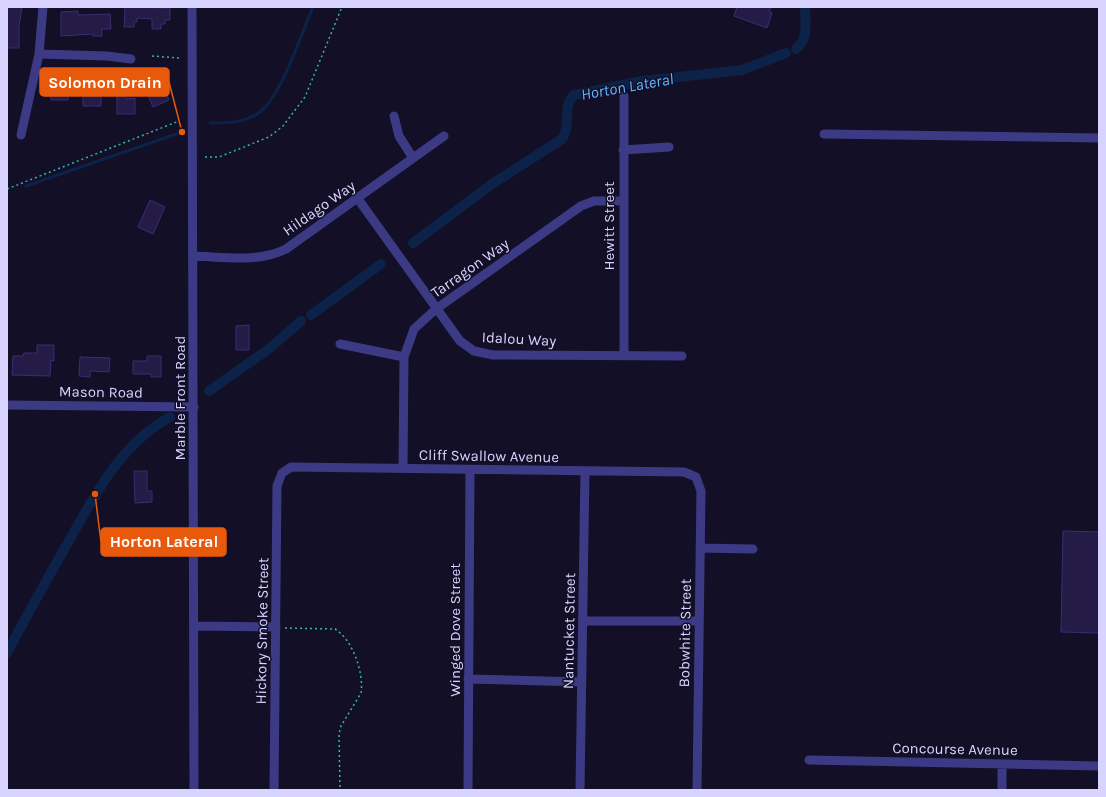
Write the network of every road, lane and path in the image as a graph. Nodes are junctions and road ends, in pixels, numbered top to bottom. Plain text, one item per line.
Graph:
1 (43, 7) edge
2 (192, 7) edge
3 (342, 7) edge
4 (39, 54) junction
5 (152, 56) dead end
6 (179, 58) dead end
7 (131, 59) dead end
8 (624, 96) dead end
9 (394, 116) dead end
10 (179, 121) dead end
11 (824, 134) dead end
12 (21, 135) dead end
13 (444, 136) dead end
14 (1099, 138) edge
15 (669, 147) dead end
16 (623, 150) junction
17 (205, 157) dead end
18 (413, 158) junction
19 (7, 189) edge
20 (358, 199) junction
21 (623, 201) junction
22 (194, 256) junction
23 (436, 309) junction
24 (340, 344) dead end
25 (624, 356) junction
26 (682, 356) dead end
27 (404, 357) junction
28 (7, 405) edge
29 (194, 407) junction
30 (403, 468) junction
31 (470, 470) junction
32 (585, 472) junction
33 (282, 473) joint
34 (696, 477) joint
35 (700, 548) junction
36 (754, 549) dead end
37 (583, 621) junction
38 (700, 621) junction
39 (195, 626) junction
40 (279, 627) junction
41 (468, 679) junction
42 (582, 682) junction
43 (809, 760) dead end
44 (1002, 764) junction
45 (1099, 766) edge
46 (194, 790) edge
47 (274, 790) edge
48 (340, 790) edge
49 (468, 790) edge
50 (580, 790) edge
51 (697, 790) edge
52 (1002, 790) edge

1 - 4 street
2 - 22 street, Marble Front Road
3 - 17 path
4 - 7 street
4 - 12 street
5 - 6 path
8 - 16 street, Hewitt Street
9 - 18 street
10 - 19 path
11 - 14 street
13 - 18 street, Hildago Way
15 - 16 street
16 - 21 street, Hewitt Street
18 - 20 street, Hildago Way
20 - 22 street, Hildago Way
20 - 23 street, Idalou Way
21 - 23 street, Tarragon Way
21 - 25 street, Hewitt Street
22 - 29 street, Marble Front Road
23 - 25 street, Idalou Way
23 - 27 street, Tarragon Way
24 - 27 street
25 - 26 street, Idalou Way
27 - 30 street, Tarragon Way
28 - 29 street, Mason Road
29 - 39 street, Marble Front Road
30 - 31 street, Cliff Swallow Avenue
30 - 33 street, Cliff Swallow Avenue
31 - 32 street, Cliff Swallow Avenue
31 - 41 street, Winged Dove Street
32 - 34 street, Cliff Swallow Avenue
32 - 37 street, Nantucket Street
33 - 40 street, Hickory Smoke Street
34 - 35 street, Bobwhite Street
35 - 36 street
35 - 38 street, Bobwhite Street
37 - 38 street
37 - 42 street, Nantucket Street
38 - 51 street, Bobwhite Street
39 - 40 street
39 - 46 street, Marble Front Road
40 - 47 street, Hickory Smoke Street
40 - 48 path
41 - 42 street
41 - 49 street, Winged Dove Street
42 - 50 street, Nantucket Street
43 - 44 street, Concourse Avenue
44 - 45 street, Concourse Avenue
44 - 52 street

